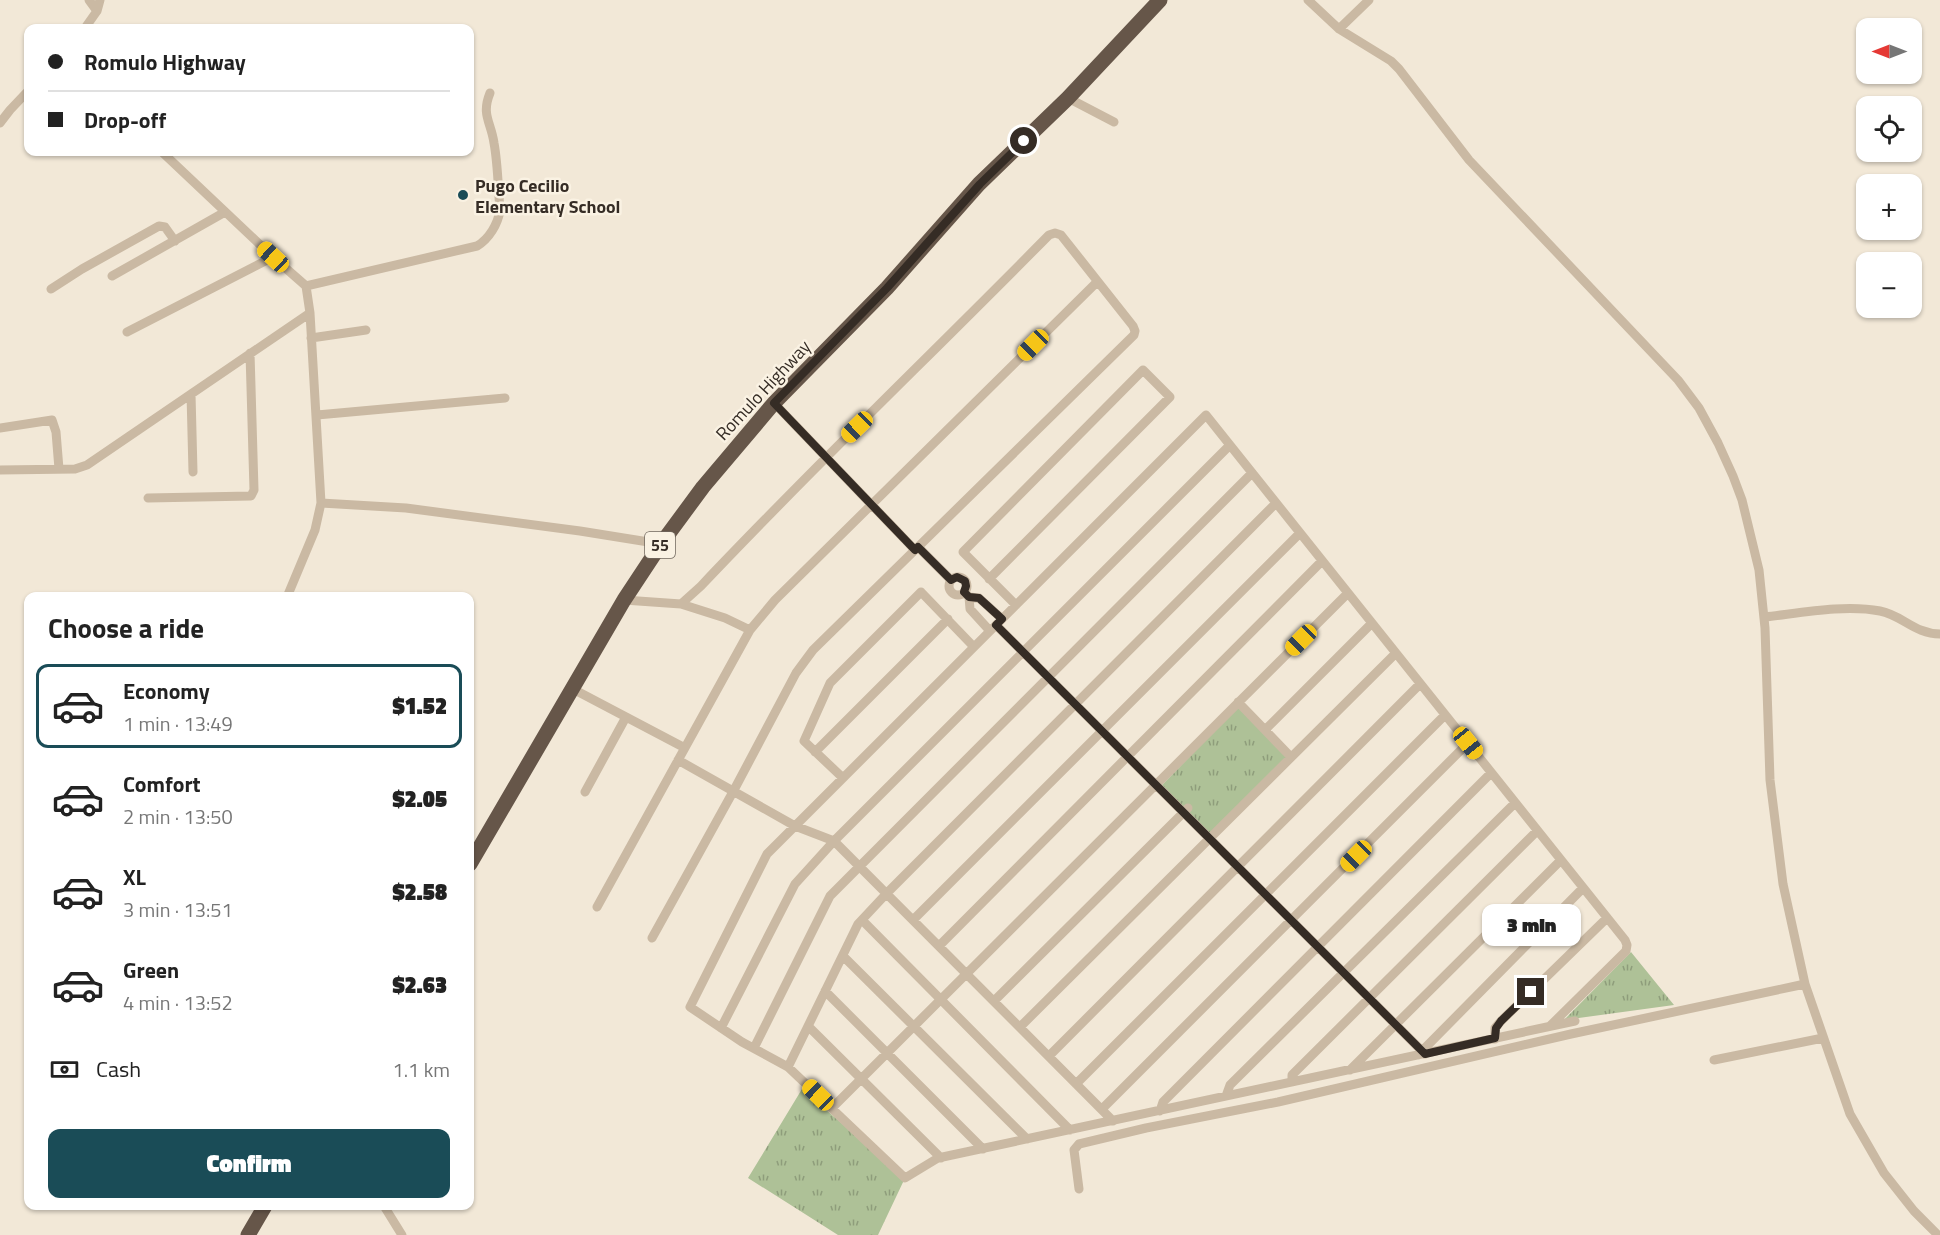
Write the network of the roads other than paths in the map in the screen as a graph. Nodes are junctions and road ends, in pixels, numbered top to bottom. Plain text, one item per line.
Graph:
1 (89, 0) edge
2 (100, 0) edge
3 (1160, 0) edge
4 (1308, 0) edge
5 (1369, 0) edge
6 (97, 11) junction
7 (88, 24) edge
8 (1339, 29) junction
9 (490, 93) dead end
10 (24, 95) edge
11 (1068, 98) junction
12 (1114, 122) dead end
13 (0, 123) edge
14 (166, 156) edge
15 (225, 212) junction
16 (176, 241) junction
17 (273, 257) junction
18 (112, 276) dead end
19 (1097, 282) junction
20 (306, 286) junction
21 (51, 289) dead end
22 (310, 313) junction
23 (366, 330) dead end
24 (127, 332) dead end
25 (311, 338) junction
26 (250, 354) junction
27 (191, 394) junction
28 (505, 398) dead end
29 (774, 403) junction
30 (317, 415) junction
31 (0, 428) edge
32 (1230, 445) junction
33 (826, 457) junction
34 (0, 470) edge
35 (59, 470) junction
36 (193, 471) dead end
37 (1252, 473) junction
38 (148, 498) dead end
39 (321, 503) junction
40 (1276, 503) junction
41 (871, 504) junction
42 (1300, 533) junction
43 (661, 544) junction
44 (916, 549) junction
45 (1322, 561) junction
46 (990, 579) junction
47 (288, 592) edge
48 (1348, 593) junction
49 (967, 594) junction
50 (624, 600) junction
51 (681, 604) junction
52 (1016, 605) junction
53 (1765, 617) junction
54 (948, 619) junction
55 (1372, 624) junction
56 (996, 625) junction
57 (750, 630) junction
58 (1940, 634) edge
59 (975, 647) junction
60 (1023, 652) junction
61 (1396, 653) junction
62 (1048, 677) junction
63 (1420, 684) junction
64 (571, 688) junction
65 (1238, 702) junction
66 (1076, 704) junction
67 (1445, 715) junction
68 (626, 717) junction
69 (1265, 730) junction
70 (1102, 731) junction
71 (1468, 743) junction
72 (685, 748) junction
73 (815, 752) junction
74 (1128, 756) junction
75 (1291, 757) junction
76 (678, 760) junction
77 (1491, 773) junction
78 (843, 778) junction
79 (1156, 784) junction
80 (734, 790) junction
81 (585, 792) dead end
82 (1515, 803) junction
83 (1186, 810) junction
84 (795, 826) junction
85 (1538, 831) junction
86 (1210, 838) junction
87 (834, 841) junction
88 (474, 857) edge
89 (1561, 860) junction
90 (859, 866) junction
91 (1238, 866) junction
92 (1583, 888) junction
93 (886, 893) junction
94 (1266, 894) junction
95 (597, 907) dead end
96 (1606, 918) junction
97 (913, 920) junction
98 (1291, 920) junction
99 (862, 921) junction
100 (652, 938) dead end
101 (939, 946) junction
102 (1318, 947) junction
103 (843, 956) junction
104 (1344, 972) junction
105 (967, 974) junction
106 (1805, 984) junction
107 (825, 991) junction
108 (1369, 998) junction
109 (940, 1000) junction
110 (994, 1001) junction
111 (1575, 1021) dead end
112 (1396, 1024) junction
113 (808, 1026) junction
114 (1550, 1026) junction
115 (914, 1027) junction
116 (1020, 1027) junction
117 (721, 1028) junction
118 (1495, 1038) junction
119 (1824, 1038) junction
120 (754, 1048) junction
121 (887, 1053) junction
122 (1422, 1053) junction
123 (1048, 1056) junction
124 (1714, 1060) dead end
125 (788, 1067) junction
126 (1350, 1070) junction
127 (861, 1079) junction
128 (1292, 1082) junction
129 (1076, 1084) junction
130 (1226, 1096) junction
131 (832, 1108) junction
132 (1102, 1109) junction
133 (1160, 1111) junction
134 (1113, 1121) junction
135 (1070, 1130) junction
136 (1027, 1140) junction
137 (983, 1149) junction
138 (941, 1158) junction
139 (1079, 1189) dead end
140 (263, 1210) edge
141 (386, 1210) edge
142 (248, 1235) edge
143 (402, 1235) edge
144 (1938, 1235) edge

1 - 6 street
2 - 6 street
3 - 11 highway, Romulo Highway / 55
4 - 8 street
5 - 8 street
6 - 7 street
8 - 53 street
9 - 20 street
10 - 13 street
11 - 12 street
11 - 29 highway, Romulo Highway / 55
14 - 15 street
15 - 16 street
15 - 17 street
16 - 18 street
16 - 21 street
17 - 20 street
17 - 24 street
19 - 33 street
19 - 41 street
19 - 44 street
20 - 22 street
22 - 25 street
22 - 26 street
23 - 25 street
25 - 30 street
26 - 27 street
26 - 38 street
27 - 35 street
27 - 36 street
28 - 30 street
29 - 33 street
29 - 43 highway, Romulo Highway / 55
30 - 39 street
31 - 35 street
32 - 37 street
32 - 52 street
32 - 60 street
33 - 41 street
33 - 51 street
34 - 35 street
37 - 40 street
37 - 62 street
39 - 43 street
39 - 47 street
40 - 42 street
40 - 66 street
41 - 44 street
41 - 57 street
42 - 45 street
42 - 70 street
43 - 50 highway, Romulo Highway / 55
44 - 49 street
44 - 80 street
45 - 48 street
45 - 74 street
46 - 46 street
46 - 52 street
48 - 55 street
48 - 65 street
49 - 56 street
49 - 56 street
50 - 51 street
50 - 64 highway, Romulo Highway / 55
51 - 57 street
52 - 56 street
53 - 58 street
53 - 106 street
54 - 59 street
54 - 73 street
54 - 73 street
55 - 61 street
55 - 69 street
56 - 59 street
56 - 60 street
57 - 72 street
59 - 78 street
60 - 62 street
60 - 87 street
61 - 63 street
61 - 75 street
62 - 66 street
62 - 90 street
63 - 67 street
63 - 91 street
64 - 68 street
64 - 88 highway, Romulo Highway / 55
65 - 69 street
65 - 79 street
66 - 70 street
66 - 93 street
67 - 71 street
67 - 94 street
68 - 72 street
68 - 81 street
69 - 75 street
70 - 74 street
70 - 97 street
71 - 77 street
71 - 98 street
72 - 76 street
73 - 78 street
74 - 79 street
74 - 101 street
75 - 86 street
76 - 80 street
76 - 95 street
77 - 82 street
77 - 102 street
78 - 84 street
79 - 83 street
79 - 105 street
80 - 84 street
80 - 100 street
82 - 85 street
82 - 104 street
83 - 86 street
83 - 110 street
84 - 87 street
84 - 117 street
85 - 89 street
85 - 108 street
86 - 91 street
86 - 116 street
87 - 90 street
87 - 117 street
89 - 92 street
89 - 112 street
90 - 93 street
90 - 120 street
91 - 94 street
91 - 123 street
92 - 96 street
92 - 122 street
93 - 97 street
93 - 99 street
94 - 98 street
94 - 129 street
96 - 114 street
96 - 118 street
97 - 101 street
98 - 102 street
98 - 132 street
99 - 103 street
99 - 109 street
101 - 105 street
102 - 104 street
102 - 133 street
103 - 107 street
103 - 115 street
104 - 108 street
104 - 130 street
105 - 109 street
105 - 110 street
106 - 119 street
106 - 139 street
107 - 113 street
107 - 121 street
108 - 112 street
108 - 128 street
109 - 115 street
109 - 135 street
110 - 116 street
111 - 114 street
112 - 122 street
112 - 126 street
113 - 125 street
113 - 127 street
114 - 118 street
115 - 121 street
115 - 136 street
116 - 123 street
117 - 120 street
118 - 122 street
119 - 124 street
119 - 144 street
120 - 125 street
121 - 127 street
121 - 137 street
122 - 126 street
123 - 129 street
125 - 131 street
126 - 128 street
127 - 131 street
127 - 138 street
128 - 130 street
129 - 132 street
130 - 133 street
131 - 138 street
132 - 134 street
133 - 134 street
134 - 135 street
135 - 136 street
136 - 137 street
137 - 138 street
140 - 142 highway
141 - 143 street

